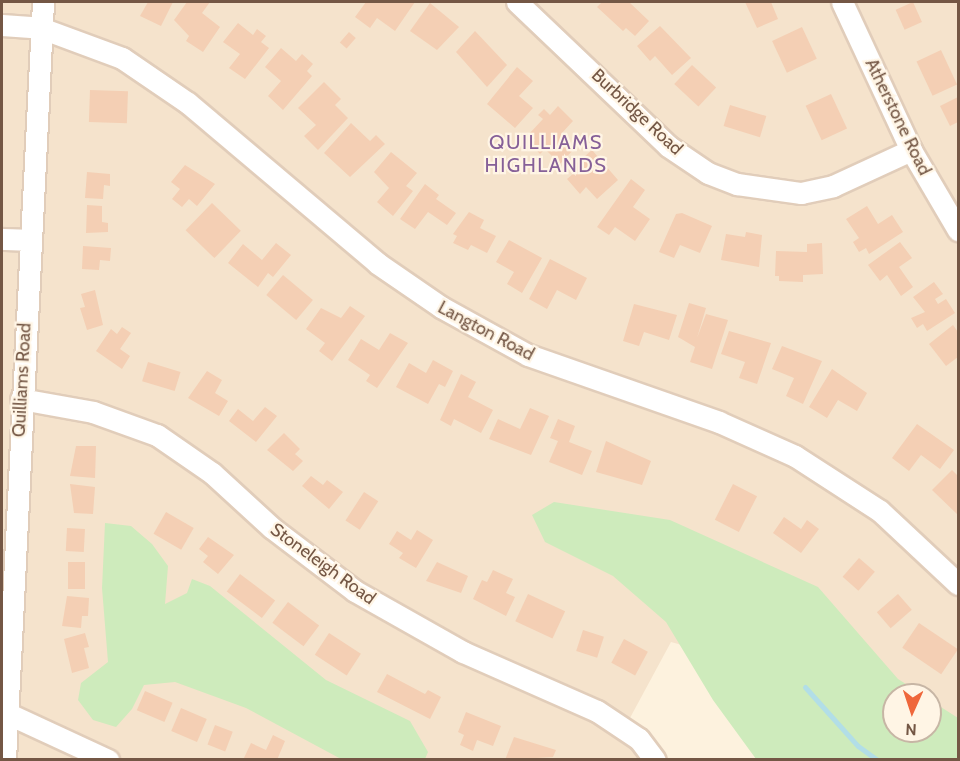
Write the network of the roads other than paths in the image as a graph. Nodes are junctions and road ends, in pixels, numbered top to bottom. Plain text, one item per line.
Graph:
1 (43, 2) edge
2 (517, 2) edge
3 (842, 2) edge
4 (2, 25) edge
5 (41, 28) junction
6 (911, 150) junction
7 (958, 230) edge
8 (2, 239) edge
9 (29, 240) junction
10 (21, 399) junction
11 (9, 471) edge
12 (958, 584) edge
13 (5, 711) edge
14 (5, 759) edge
15 (108, 759) edge
16 (655, 759) edge

1 - 5 street, Quilliams Road
2 - 6 street, Burbridge Road
3 - 6 street, Atherstone Road
4 - 5 street, Langton Road
5 - 9 street, Quilliams Road
5 - 12 street, Langton Road
6 - 7 street, Atherstone Road
8 - 9 street
9 - 10 street, Quilliams Road
10 - 11 street, Quilliams Road
10 - 16 street, Stoneleigh Road
11 - 13 street, Quilliams Road
13 - 14 street, Quilliams Road
13 - 15 street

